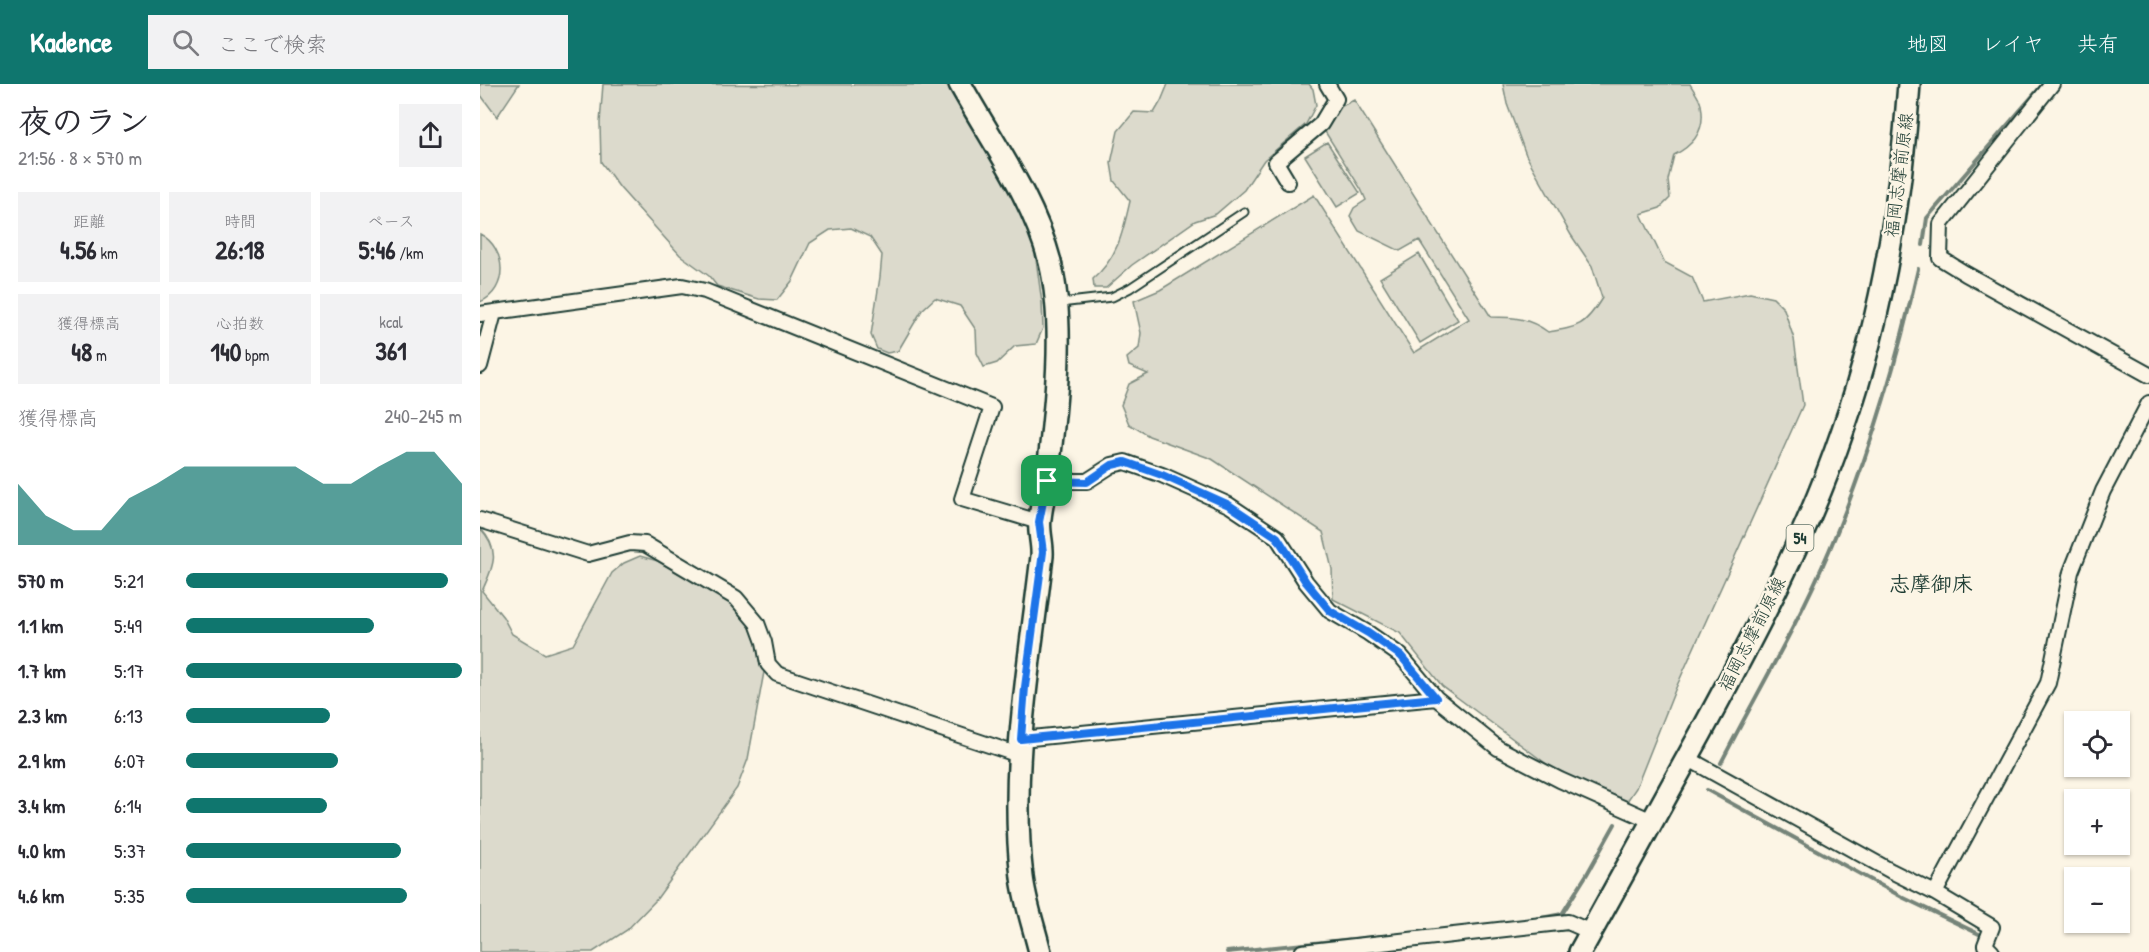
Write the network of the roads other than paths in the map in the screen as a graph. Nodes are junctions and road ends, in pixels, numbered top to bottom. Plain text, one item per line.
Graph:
1 (960, 84) edge
2 (1327, 84) edge
3 (1909, 84) edge
4 (2052, 84) edge
5 (1288, 182) dead end
6 (1244, 212) dead end
7 (1057, 303) junction
8 (487, 313) edge
9 (480, 366) edge
10 (2149, 375) edge
11 (2149, 403) edge
12 (1047, 481) junction
13 (480, 520) edge
14 (1039, 522) junction
15 (1436, 698) junction
16 (1020, 747) junction
17 (1687, 759) junction
18 (1652, 821) junction
19 (1935, 892) junction
20 (1592, 932) junction
21 (1040, 952) edge
22 (1302, 952) edge
23 (1580, 952) edge
24 (1992, 952) edge

1 - 7 main road
2 - 5 street
3 - 17 main road, 福岡志摩前原線 / 54
4 - 10 street
6 - 7 lane
7 - 12 main road
8 - 9 street
8 - 14 street
11 - 19 street
12 - 14 main road
12 - 15 street
13 - 16 street
14 - 16 main road
15 - 16 street
15 - 18 street
16 - 21 main road
17 - 18 main road, 福岡志摩前原線 / 54
17 - 19 street
18 - 20 main road, 福岡志摩前原線 / 54
19 - 24 street
20 - 22 street
20 - 23 main road, 福岡志摩前原線 / 54

